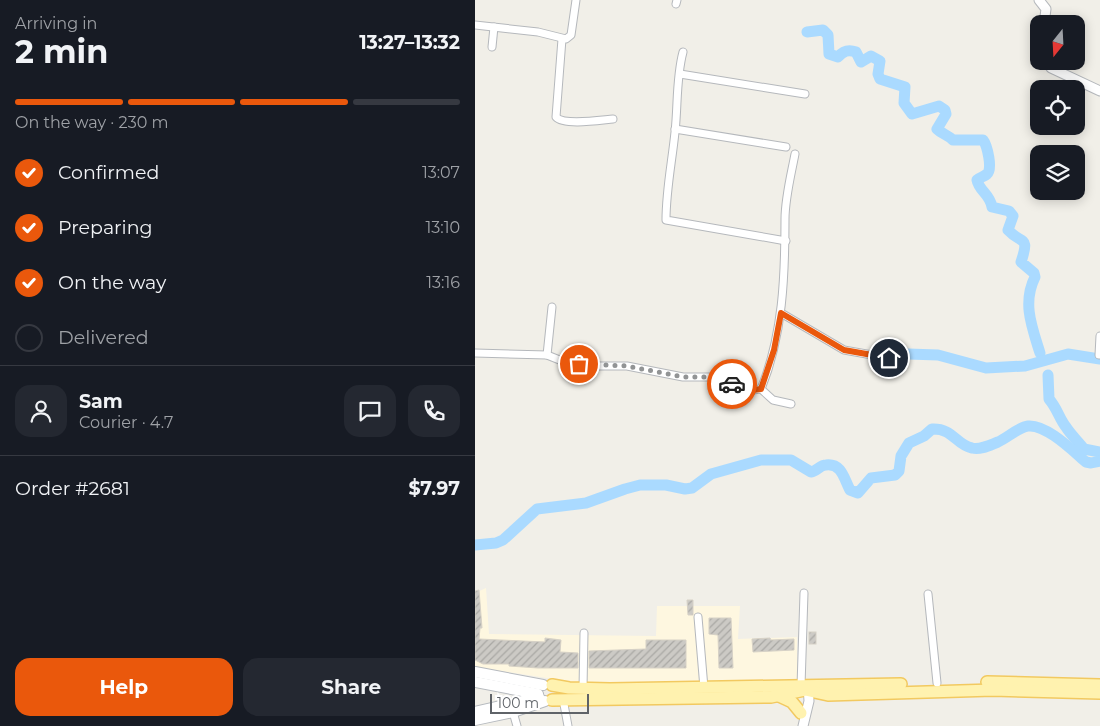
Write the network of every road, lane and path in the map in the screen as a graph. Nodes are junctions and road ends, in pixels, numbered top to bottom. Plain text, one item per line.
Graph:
1 (576, 0) edge
2 (1039, 0) edge
3 (1045, 15) edge
4 (475, 25) edge
5 (494, 27) junction
6 (562, 39) junction
7 (492, 48) dead end
8 (683, 52) dead end
9 (1055, 70) edge
10 (680, 74) junction
11 (1100, 90) edge
12 (805, 94) dead end
13 (613, 119) dead end
14 (675, 129) junction
15 (786, 147) dead end
16 (795, 154) dead end
17 (785, 241) junction
18 (552, 307) dead end
19 (781, 313) junction
20 (1100, 336) edge
21 (475, 354) edge
22 (547, 355) junction
23 (1099, 355) edge
24 (889, 358) dead end
25 (761, 389) junction
26 (791, 404) dead end
27 (804, 593) dead end
28 (928, 594) dead end
29 (698, 617) dead end
30 (584, 633) dead end
31 (475, 672) edge
32 (475, 682) edge
33 (937, 683) junction
34 (1100, 685) edge
35 (981, 686) junction
36 (704, 688) junction
37 (805, 688) junction
38 (583, 689) junction
39 (844, 690) junction
40 (1100, 693) edge
41 (547, 695) junction
42 (779, 696) junction
43 (475, 712) edge
44 (513, 712) junction
45 (803, 719) edge
46 (475, 720) edge
47 (517, 726) edge
48 (567, 726) edge

1 - 6 street
2 - 3 street
4 - 5 street
5 - 6 street
5 - 7 street
6 - 13 street
8 - 10 street
9 - 11 street
10 - 12 street
10 - 14 street
14 - 15 street
14 - 17 street
16 - 17 street
17 - 19 street
18 - 22 street
19 - 24 street
19 - 25 street
20 - 23 street
21 - 22 street
22 - 25 street
25 - 26 street
27 - 37 street
28 - 33 street
29 - 36 street
30 - 38 street
31 - 41 main road
32 - 41 main road
33 - 35 main road
33 - 39 main road
34 - 35 main road
35 - 39 main road
35 - 40 main road
36 - 37 main road
36 - 38 main road
37 - 39 main road
37 - 42 main road
37 - 45 street
38 - 41 main road
41 - 42 main road
41 - 43 main road
41 - 44 main road
41 - 48 street
42 - 45 main road
44 - 46 main road
44 - 47 street

